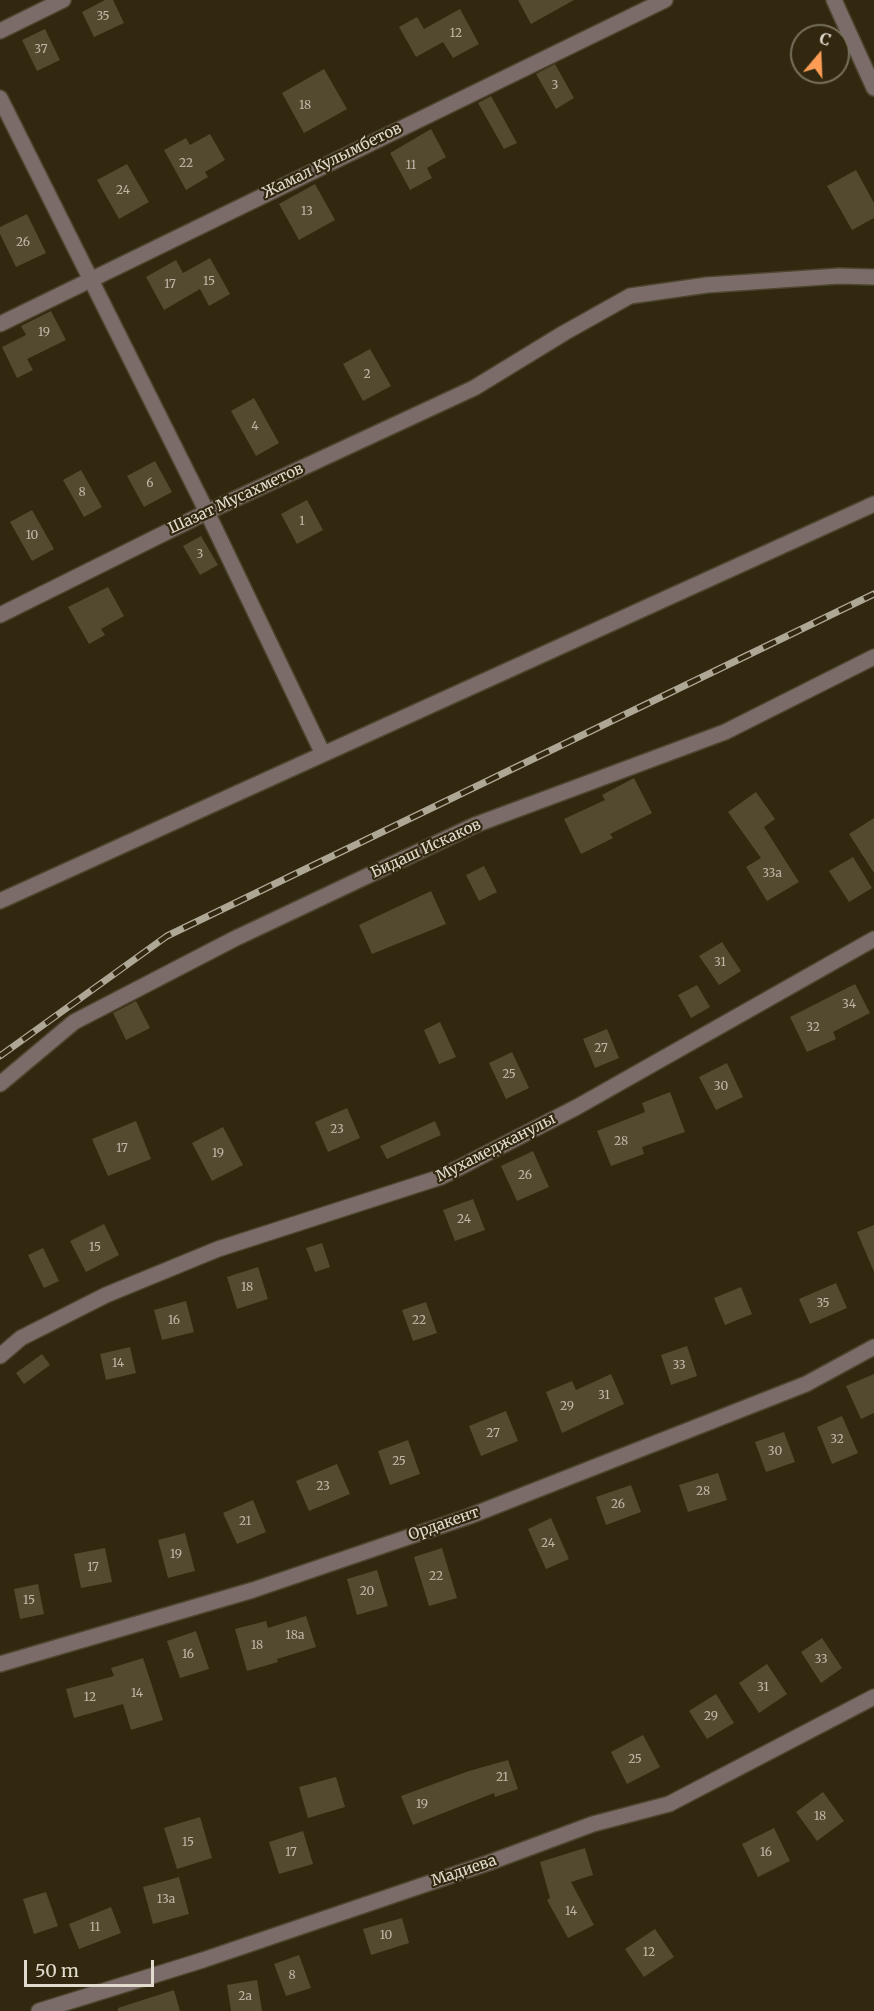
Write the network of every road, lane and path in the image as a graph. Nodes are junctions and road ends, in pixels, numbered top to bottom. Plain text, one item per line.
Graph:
1 (63, 0) edge
2 (665, 0) edge
3 (834, 0) edge
4 (0, 31) edge
5 (874, 88) edge
6 (0, 98) edge
7 (874, 277) edge
8 (90, 278) junction
9 (0, 324) edge
10 (874, 504) edge
11 (207, 512) junction
12 (0, 615) edge
13 (874, 657) edge
14 (323, 754) junction
15 (0, 901) edge
16 (874, 939) edge
17 (0, 1084) edge
18 (874, 1347) edge
19 (0, 1356) edge
20 (0, 1664) edge
21 (874, 1697) edge
22 (74, 2005) edge
23 (39, 2011) edge

1 - 4 street
2 - 8 street, Жамал Кулымбетов
3 - 5 street
6 - 8 street
7 - 11 street, Шазат Мусахметов
8 - 9 street, Жамал Кулымбетов
8 - 11 street
10 - 14 street
11 - 12 street, Шазат Мусахметов
11 - 14 street
13 - 17 street, Бидаш Искаков
14 - 15 street
16 - 19 street, Мухамеджанулы
18 - 20 street, Ордакент
21 - 22 street, Мадиева
22 - 23 street, Мадиева

